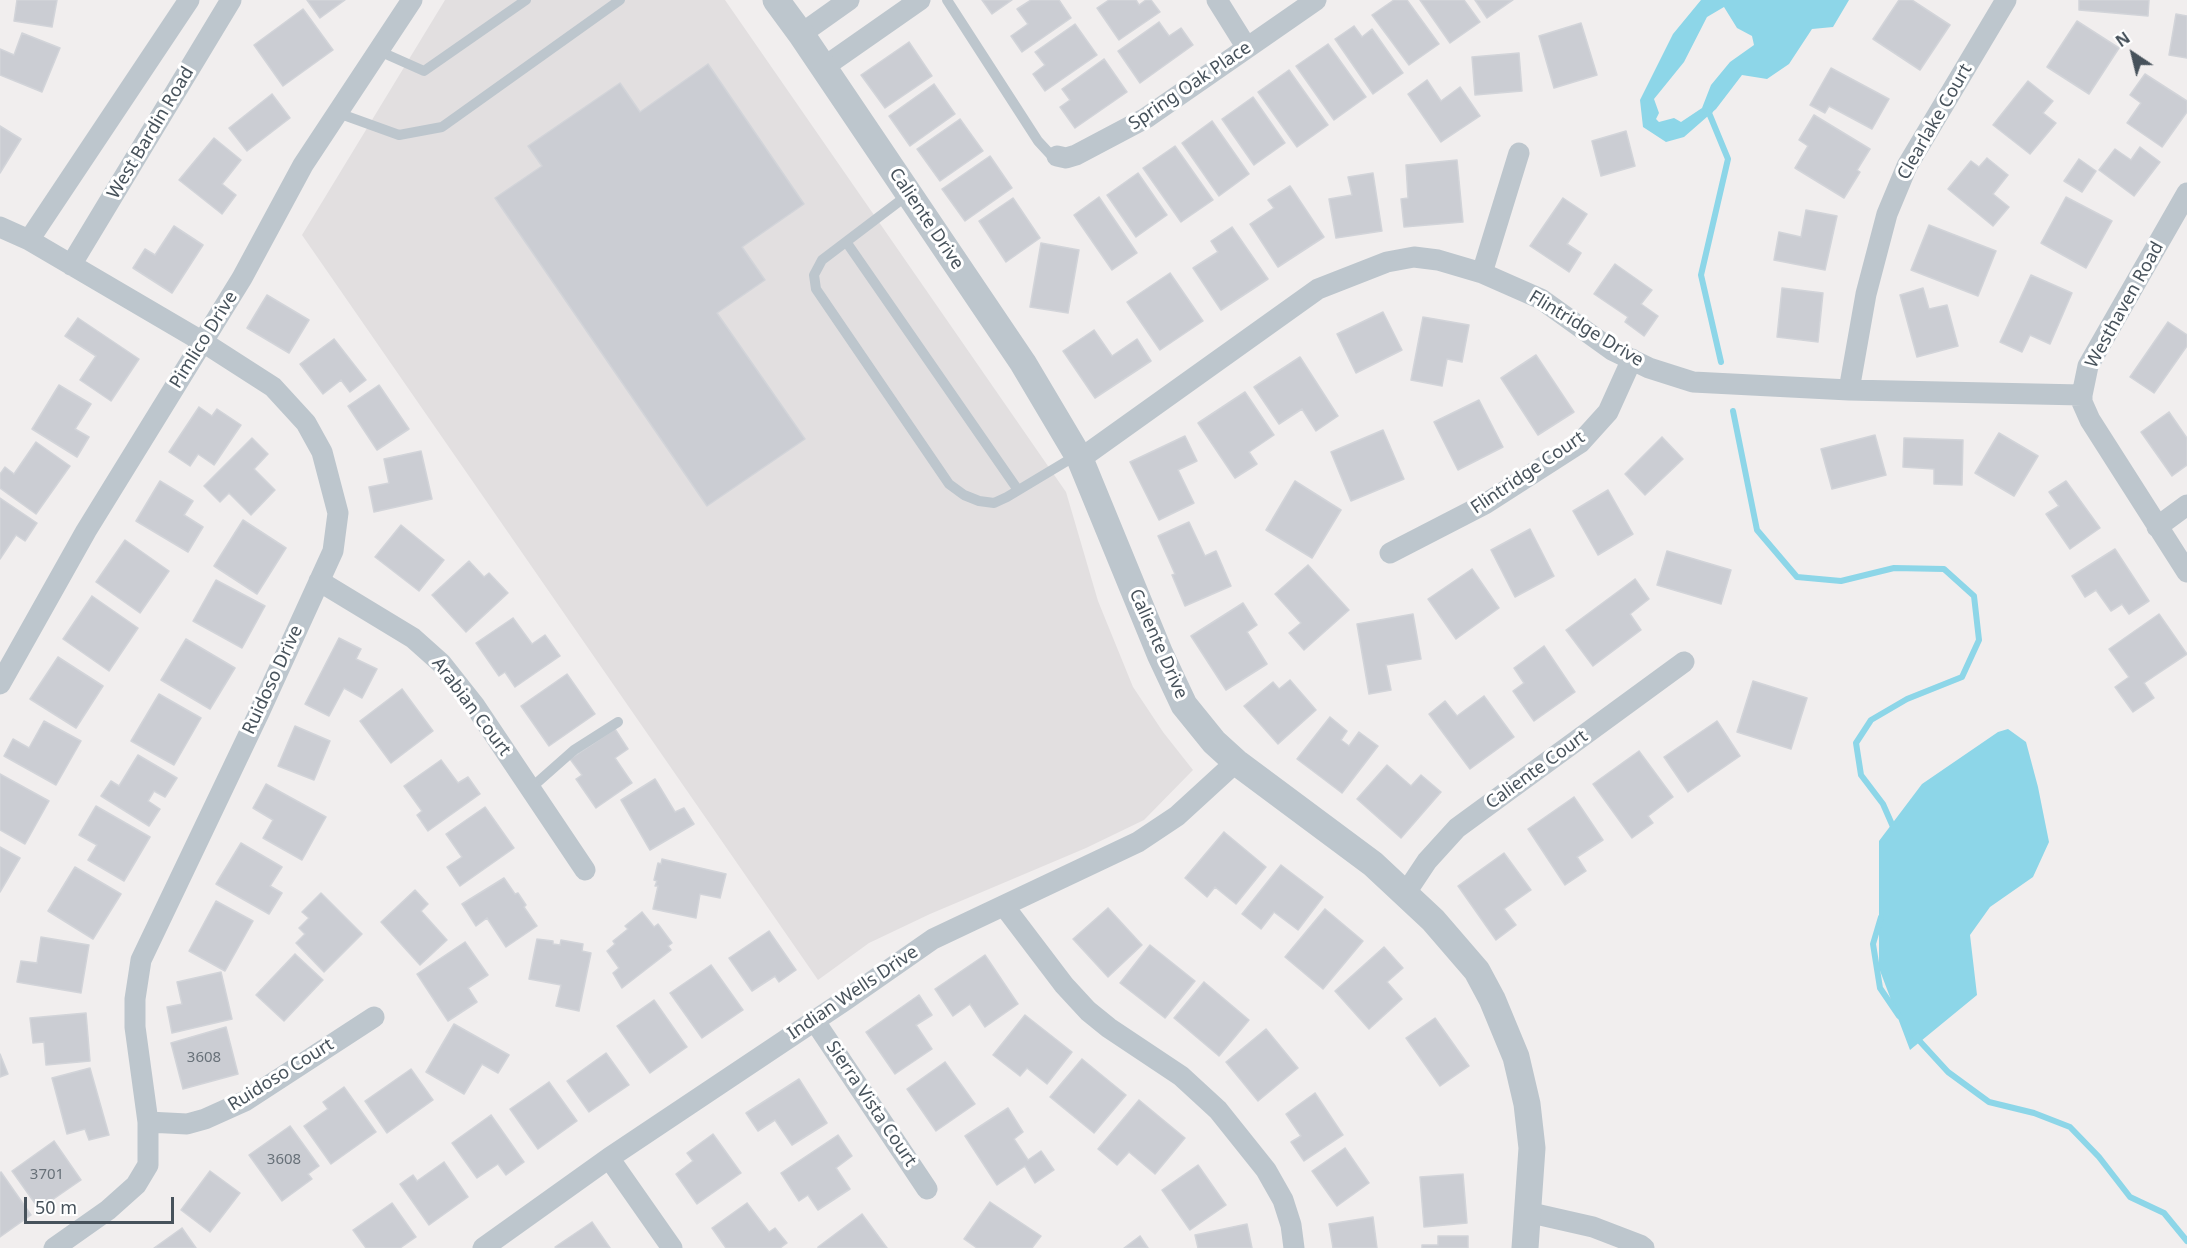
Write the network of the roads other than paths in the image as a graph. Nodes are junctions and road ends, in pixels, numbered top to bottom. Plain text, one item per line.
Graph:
1 (189, 0) edge
2 (231, 0) edge
3 (412, 0) edge
4 (526, 0) edge
5 (620, 0) edge
6 (776, 0) edge
7 (849, 0) edge
8 (920, 0) edge
9 (947, 0) edge
10 (1217, 0) edge
11 (1316, 0) edge
12 (2006, 0) edge
13 (801, 34) junction
14 (1247, 48) junction
15 (379, 51) junction
16 (824, 67) junction
17 (338, 113) junction
18 (1519, 153) dead end
19 (1057, 156) joint
20 (2187, 193) edge
21 (909, 194) junction
22 (0, 227) edge
23 (29, 240) junction
24 (847, 243) junction
25 (71, 265) junction
26 (1482, 273) junction
27 (203, 342) junction
28 (1632, 359) junction
29 (1849, 390) junction
30 (2082, 395) junction
31 (1079, 457) junction
32 (1018, 490) junction
33 (2187, 505) edge
34 (2157, 527) junction
35 (1390, 553) dead end
36 (2187, 572) edge
37 (319, 581) junction
38 (1684, 662) dead end
39 (0, 684) edge
40 (618, 722) dead end
41 (1236, 762) junction
42 (531, 788) junction
43 (585, 870) dead end
44 (1405, 894) junction
45 (1004, 906) junction
46 (374, 1017) dead end
47 (814, 1020) junction
48 (148, 1122) junction
49 (609, 1158) junction
50 (927, 1189) dead end
51 (1527, 1212) junction
52 (54, 1248) edge
53 (483, 1248) edge
54 (672, 1248) edge
55 (1294, 1248) edge
56 (1525, 1248) edge
57 (1644, 1248) edge

1 - 23 street
2 - 25 street, West Bardin Road
3 - 15 street, Pimlico Drive
4 - 15 lane
5 - 17 lane
6 - 13 street, Caliente Drive
7 - 13 street
8 - 16 street
9 - 19 lane
10 - 14 street
11 - 14 street, Spring Oak Place
12 - 29 street, Clearlake Court
13 - 16 street, Caliente Drive
14 - 19 street, Spring Oak Place
15 - 17 street, Pimlico Drive
16 - 21 street, Caliente Drive
17 - 27 street, Pimlico Drive
18 - 26 street
20 - 30 street, Westhaven Road
21 - 24 lane
21 - 31 street, Caliente Drive
22 - 23 street, Ruidoso Drive
23 - 25 street, Ruidoso Drive
24 - 32 lane
24 - 32 lane
25 - 27 street, Ruidoso Drive
26 - 28 street, Flintridge Drive
26 - 31 street, Flintridge Drive
27 - 37 street, Ruidoso Drive
27 - 39 street, Pimlico Drive
28 - 29 street, Flintridge Drive
28 - 35 street, Flintridge Court
29 - 30 street, Flintridge Drive
30 - 34 street
31 - 32 lane
31 - 41 street, Caliente Drive
33 - 34 street
34 - 36 street
37 - 42 street, Arabian Court
37 - 48 street, Ruidoso Drive
38 - 44 street, Caliente Court
40 - 42 lane
41 - 44 street, Caliente Drive
41 - 45 street, Indian Wells Drive
42 - 43 street, Arabian Court
44 - 51 street, Caliente Drive
45 - 47 street, Indian Wells Drive
45 - 55 street
46 - 48 street, Ruidoso Court
47 - 49 street, Indian Wells Drive
47 - 50 street, Sierra Vista Court
48 - 52 street, Ruidoso Drive
49 - 53 street, Indian Wells Drive
49 - 54 street
51 - 56 street, Caliente Drive
51 - 57 street

